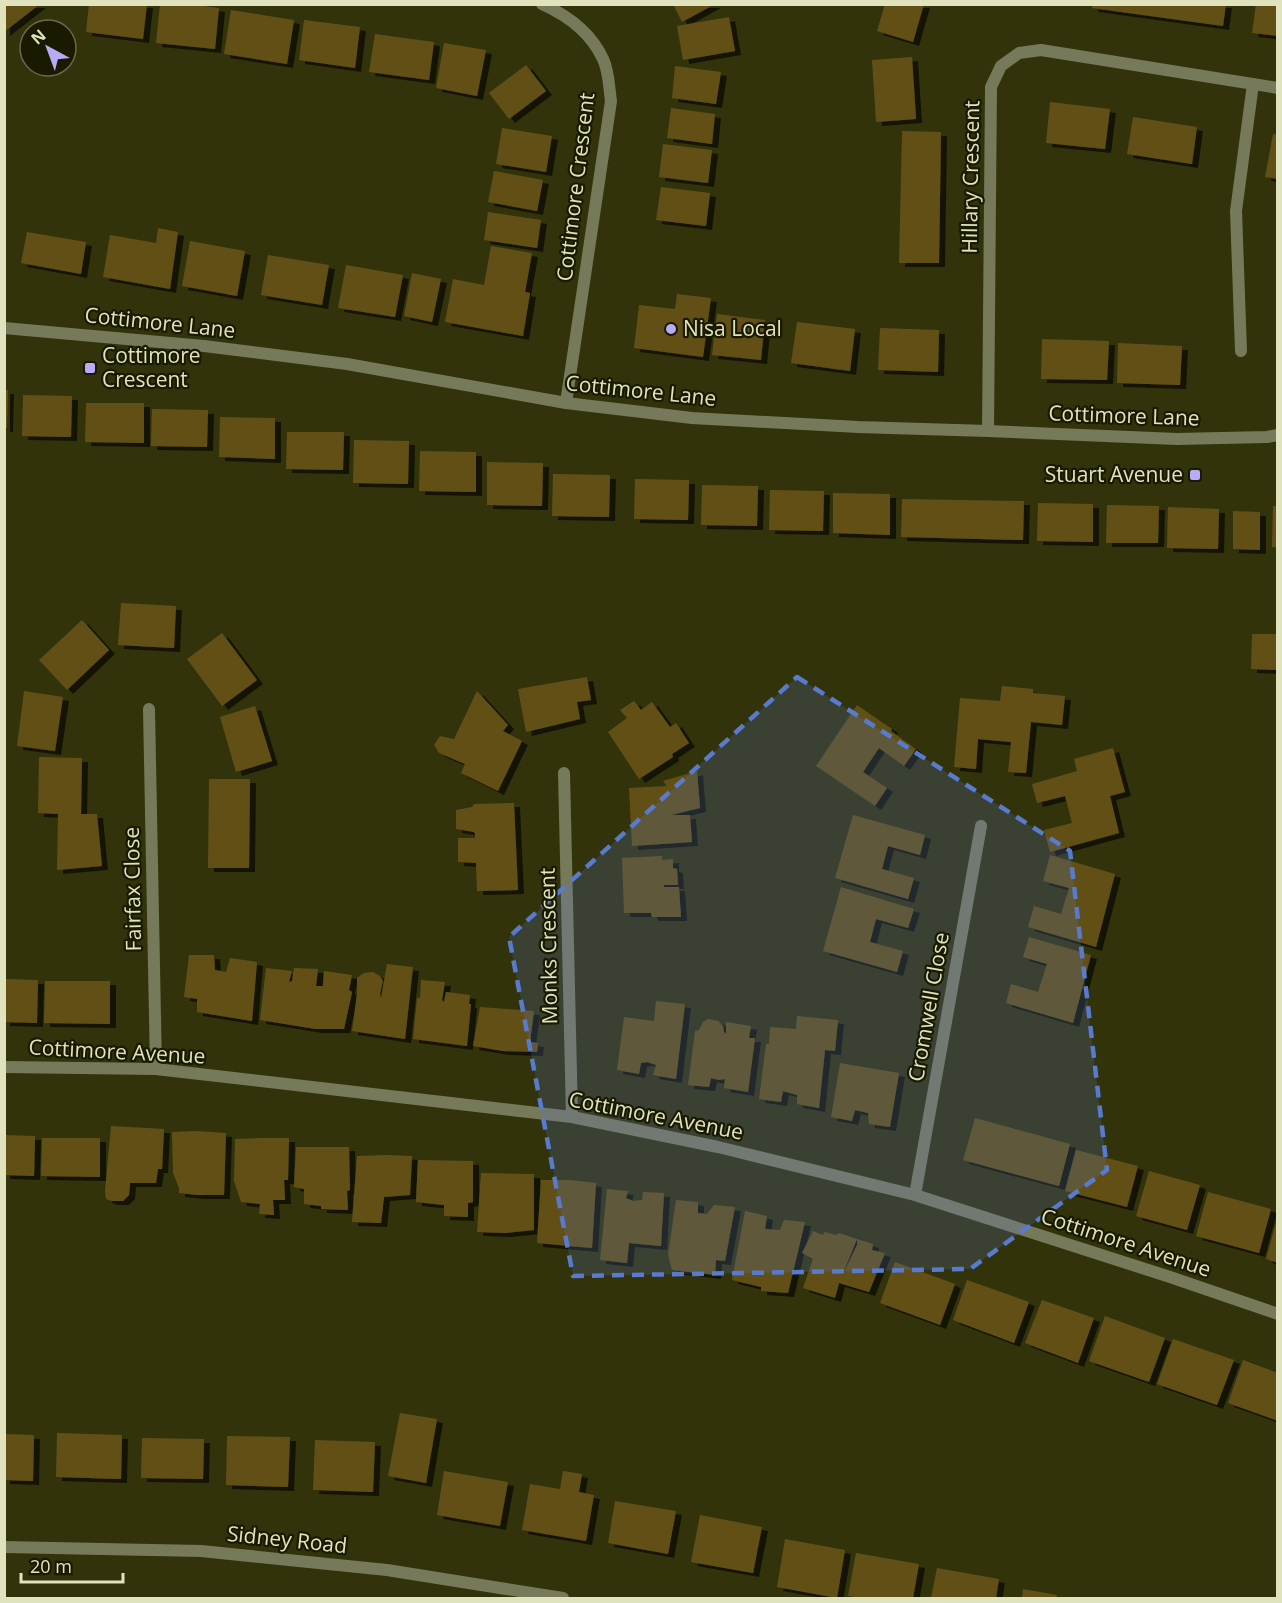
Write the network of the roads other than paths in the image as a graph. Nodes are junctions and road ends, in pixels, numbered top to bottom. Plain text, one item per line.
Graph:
1 (542, 4) edge
2 (1253, 84) junction
3 (1278, 88) edge
4 (4, 328) edge
5 (1241, 351) dead end
6 (566, 403) junction
7 (988, 431) junction
8 (1278, 435) edge
9 (149, 709) dead end
10 (564, 773) dead end
11 (981, 826) dead end
12 (4, 1067) edge
13 (156, 1069) junction
14 (572, 1117) junction
15 (915, 1195) junction
16 (1278, 1314) edge
17 (4, 1547) edge
18 (563, 1599) edge

1 - 6 street, Cottimore Crescent
2 - 3 street, Hillary Crescent
2 - 5 street
2 - 7 street, Hillary Crescent
4 - 6 street, Cottimore Lane
6 - 7 street, Cottimore Lane
7 - 8 street, Cottimore Lane
9 - 13 street, Fairfax Close
10 - 14 street, Monks Crescent
11 - 15 street, Cromwell Close
12 - 13 street, Cottimore Avenue
13 - 14 street, Cottimore Avenue
14 - 15 street, Cottimore Avenue
15 - 16 street, Cottimore Avenue
17 - 18 street, Sidney Road

